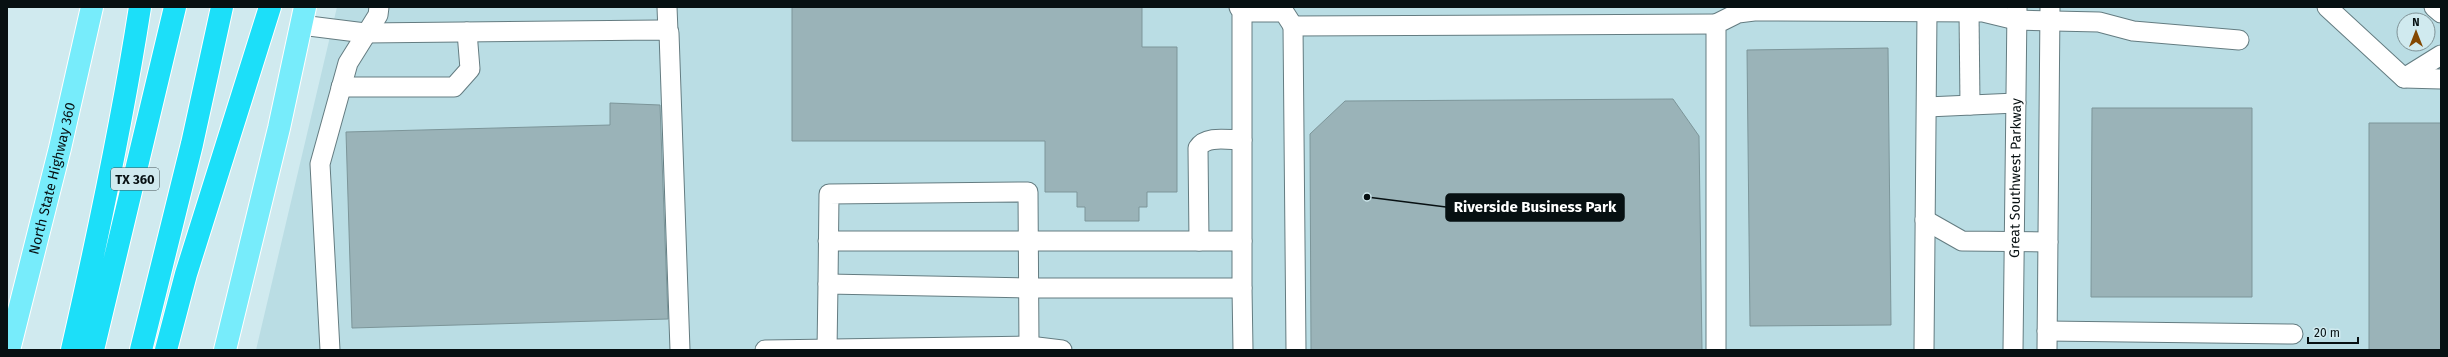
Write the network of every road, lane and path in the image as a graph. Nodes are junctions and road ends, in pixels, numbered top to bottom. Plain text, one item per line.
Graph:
1 (92, 7) edge
2 (140, 7) edge
3 (175, 7) edge
4 (222, 7) edge
5 (270, 7) edge
6 (379, 7) edge
7 (667, 7) edge
8 (2327, 7) edge
9 (2434, 7) edge
10 (1241, 9) edge
11 (1926, 12) junction
12 (1969, 12) junction
13 (2441, 13) edge
14 (2016, 14) edge
15 (2050, 14) edge
16 (303, 16) edge
17 (1716, 24) junction
18 (1293, 26) junction
19 (467, 32) junction
20 (668, 32) junction
21 (365, 33) junction
22 (2239, 40) dead end
23 (2441, 55) edge
24 (2404, 78) junction
25 (2441, 79) edge
26 (341, 87) junction
27 (2016, 103) junction
28 (1970, 105) junction
29 (1927, 107) junction
30 (1242, 140) junction
31 (1925, 220) junction
32 (828, 241) junction
33 (1028, 241) junction
34 (1198, 241) junction
35 (1242, 241) junction
36 (2014, 242) junction
37 (2048, 242) junction
38 (828, 284) junction
39 (1028, 288) junction
40 (1242, 288) junction
41 (2047, 331) junction
42 (2293, 334) dead end
43 (1029, 346) junction
44 (827, 349) edge
45 (9, 350) edge
46 (72, 350) edge
47 (93, 350) edge
48 (141, 350) edge
49 (166, 350) edge
50 (224, 350) edge
51 (330, 350) edge
52 (680, 350) edge
53 (765, 350) edge
54 (1062, 350) edge
55 (1243, 350) edge
56 (1296, 350) edge
57 (1716, 350) edge
58 (1924, 350) edge
59 (2013, 350) edge
60 (2047, 350) edge

1 - 45 main road, North State Highway 360
2 - 46 highway
3 - 47 highway, TX 360
4 - 48 highway, TX 360
5 - 49 highway
6 - 21 street
7 - 20 street
8 - 24 street
9 - 13 street
10 - 18 street
10 - 30 street
11 - 12 street
11 - 17 street
11 - 29 street
12 - 14 street
12 - 28 street
14 - 15 street
14 - 27 street, Great Southwest Parkway
15 - 22 street
15 - 37 street
16 - 21 street
16 - 50 main road
17 - 18 street
17 - 57 street
18 - 56 street
19 - 20 street
19 - 21 street
19 - 26 street
20 - 52 street
21 - 26 street
23 - 24 street
24 - 25 street
26 - 51 street
27 - 28 street
27 - 36 street, Great Southwest Parkway
28 - 29 street
29 - 31 street
30 - 34 street
30 - 35 street
31 - 36 street
31 - 58 street
32 - 33 street
32 - 33 street
32 - 38 street
33 - 34 street
33 - 39 street
34 - 35 street
35 - 40 street
36 - 37 street
36 - 59 street, Great Southwest Parkway
37 - 41 street
38 - 39 street
38 - 44 street
39 - 40 street
39 - 43 street
40 - 55 street
41 - 42 street
41 - 60 street
43 - 44 street
43 - 54 street
44 - 53 street

